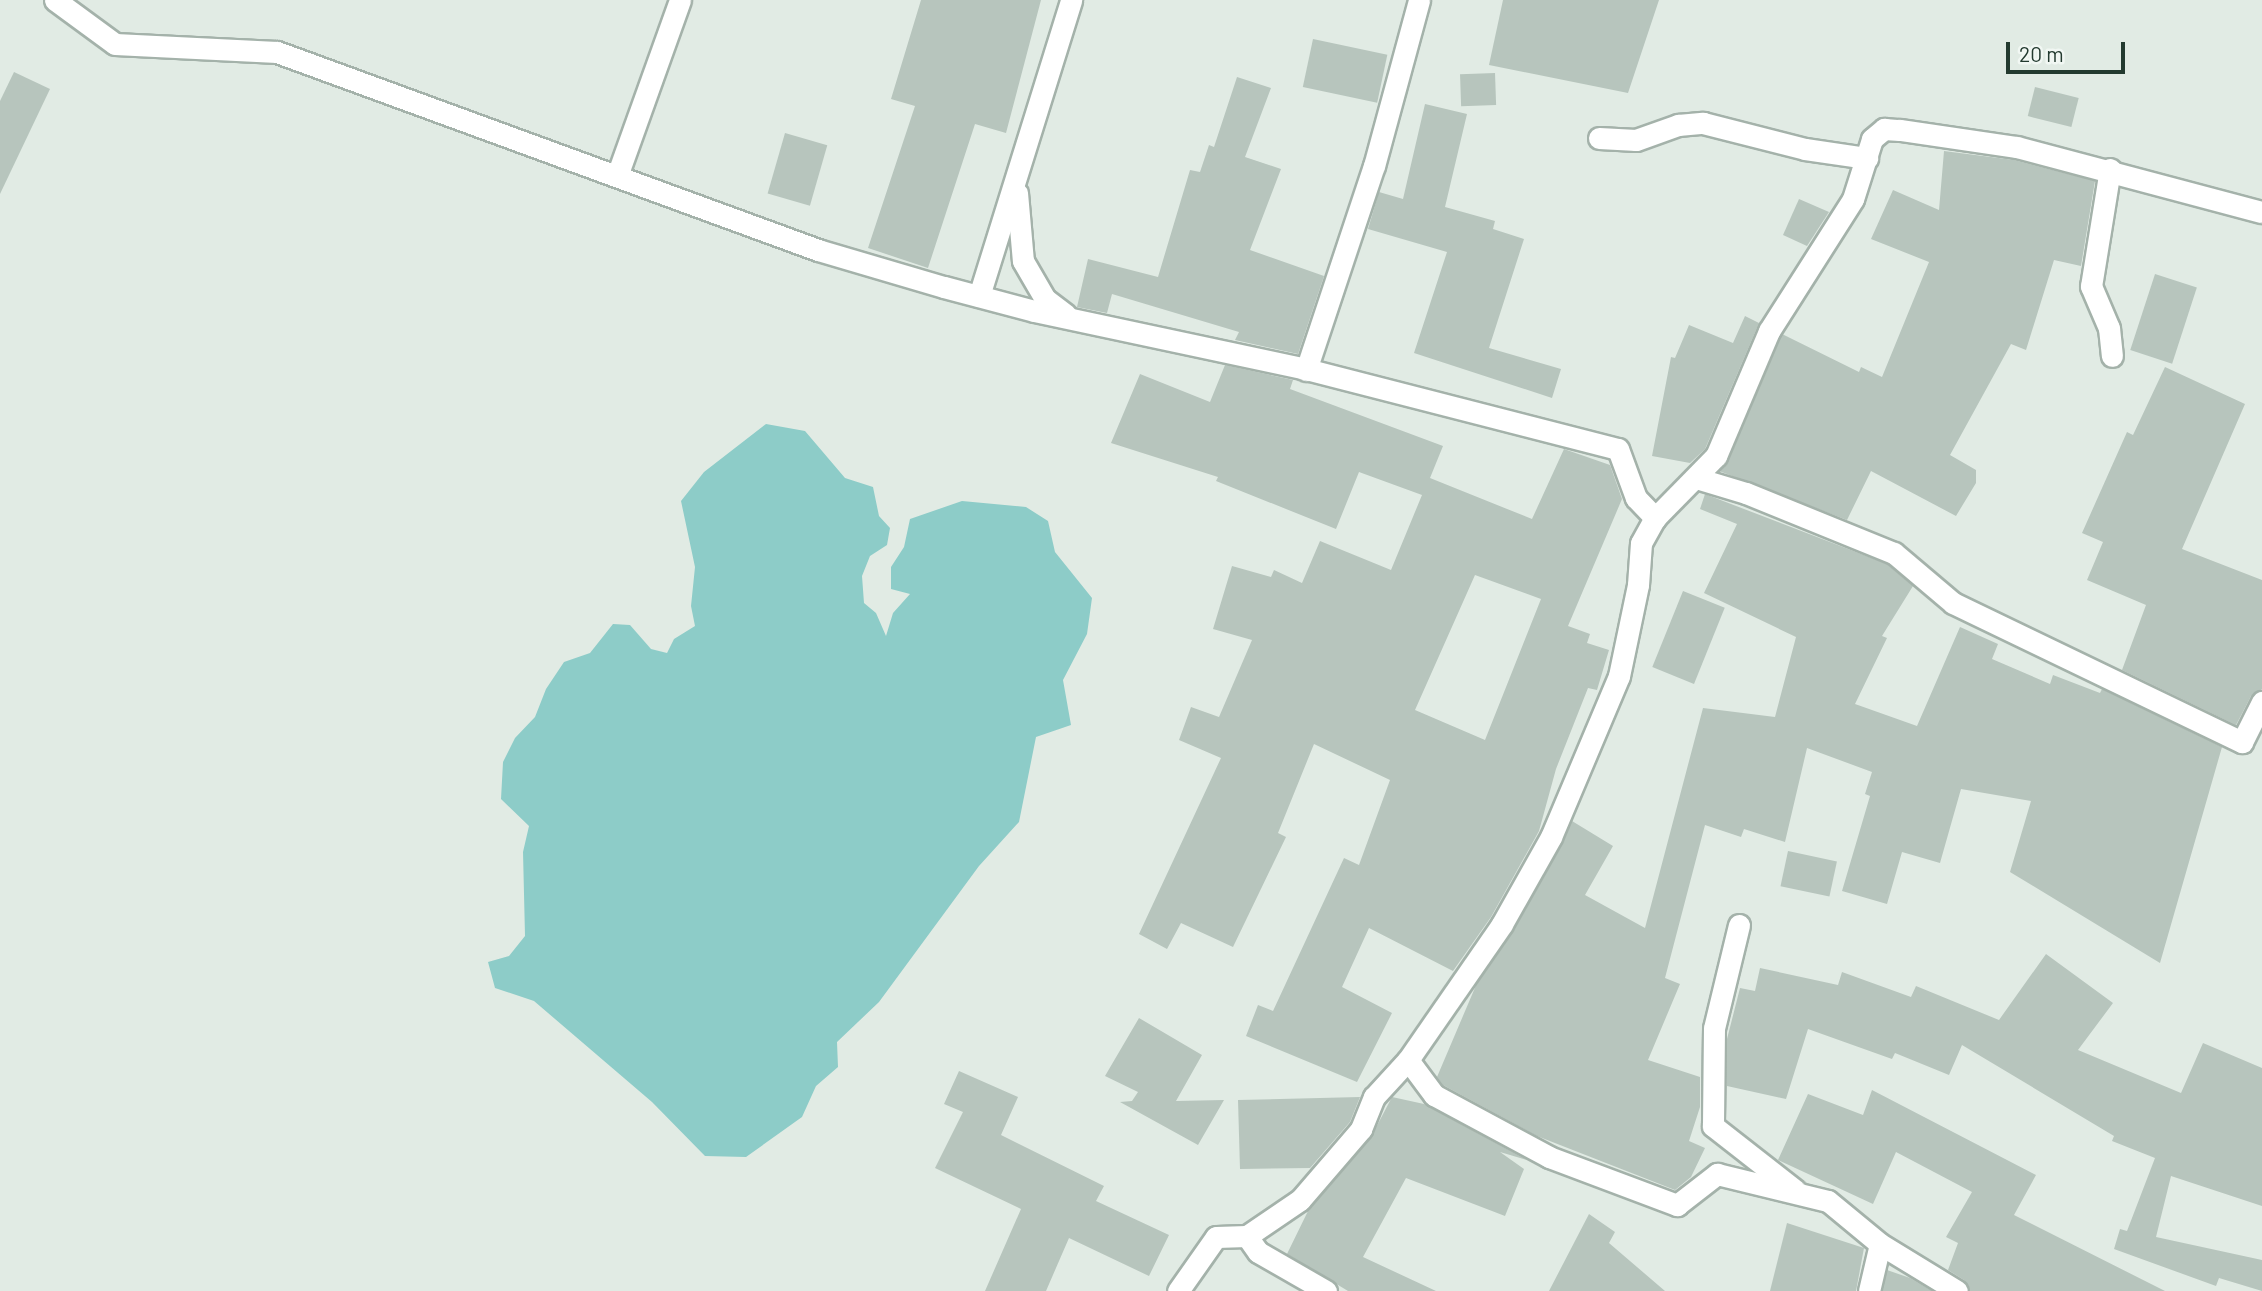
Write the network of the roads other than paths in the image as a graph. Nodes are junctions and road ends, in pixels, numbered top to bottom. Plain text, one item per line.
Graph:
1 (55, 0) edge
2 (680, 0) edge
3 (1071, 0) edge
4 (1419, 0) edge
5 (1599, 138) dead end
6 (1867, 158) junction
7 (1019, 166) junction
8 (2110, 169) junction
9 (617, 176) junction
10 (2262, 212) edge
11 (979, 296) junction
12 (1070, 319) junction
13 (2112, 356) dead end
14 (1306, 370) junction
15 (1696, 478) junction
16 (1654, 518) junction
17 (2262, 702) edge
18 (1739, 925) dead end
19 (1408, 1060) junction
20 (1802, 1195) junction
21 (1247, 1236) junction
22 (1880, 1244) junction
23 (1178, 1291) edge
24 (1326, 1291) edge
25 (1869, 1291) edge
26 (1957, 1291) edge

1 - 9 street
2 - 9 street
3 - 7 street
4 - 14 street
5 - 6 street
6 - 8 street
6 - 15 street
7 - 11 street
7 - 12 street
8 - 10 street
8 - 13 street
9 - 11 street
11 - 12 street
12 - 14 street
14 - 16 street
15 - 16 street
15 - 17 street
16 - 19 street
18 - 20 street
19 - 20 street
19 - 21 street
20 - 22 street
21 - 23 street
21 - 24 street
22 - 25 street
22 - 26 street

